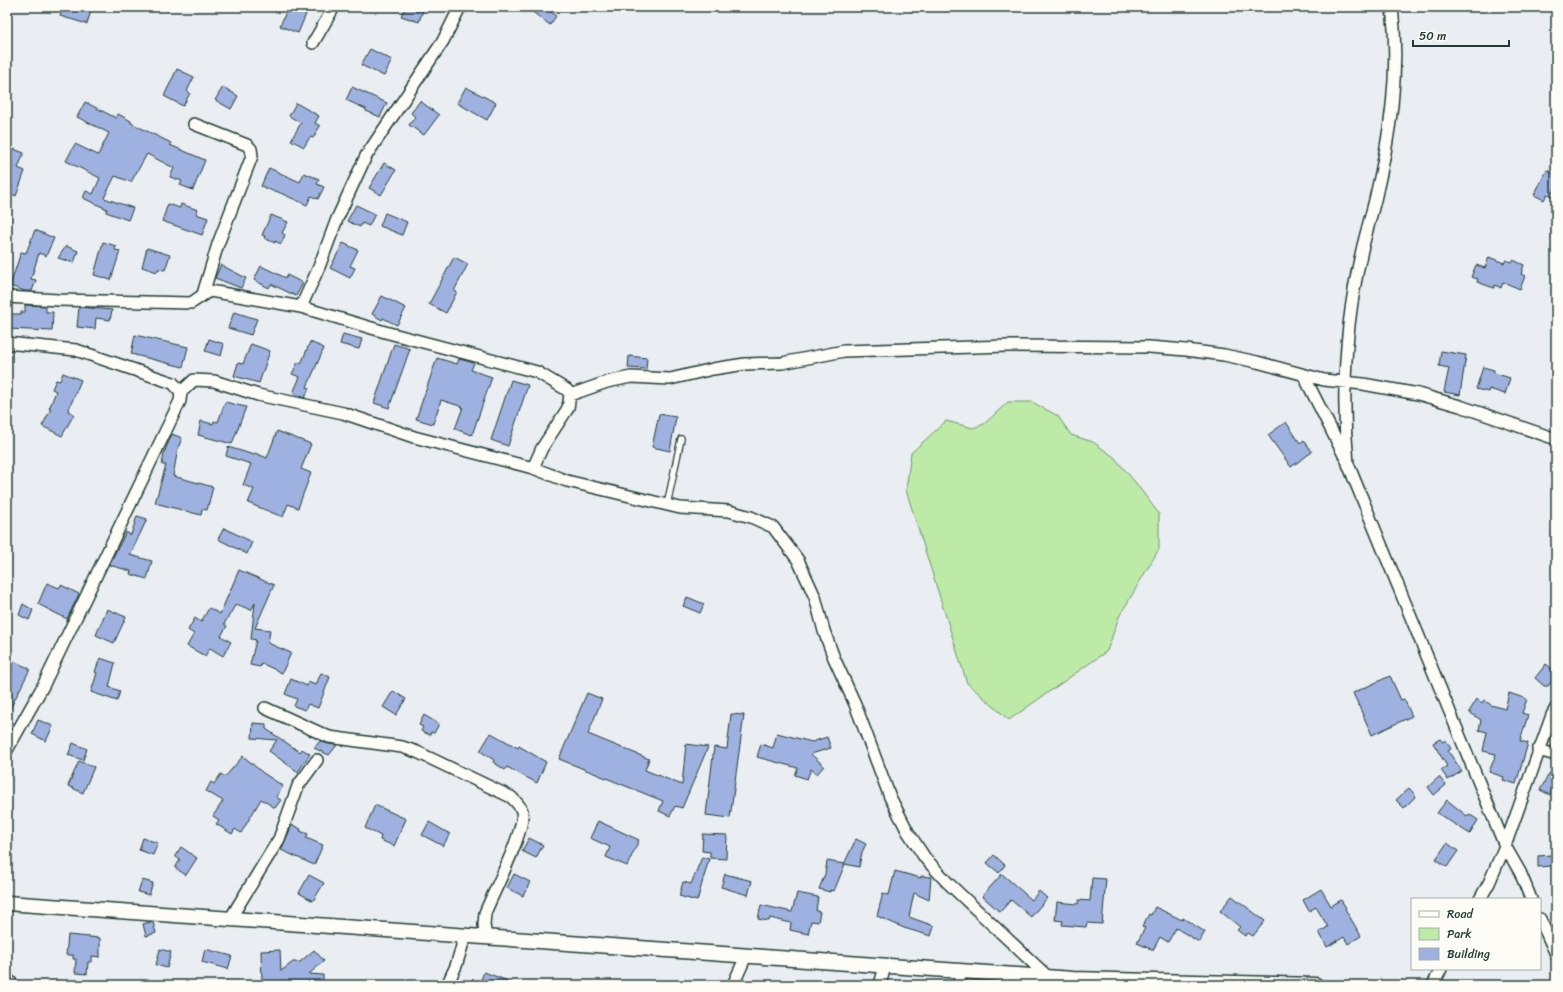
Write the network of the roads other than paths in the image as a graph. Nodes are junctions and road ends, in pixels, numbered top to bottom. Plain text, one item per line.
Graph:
1 (334, 7) edge
2 (460, 7) edge
3 (1392, 7) edge
4 (313, 42) dead end
5 (194, 124) dead end
6 (203, 294) junction
7 (7, 297) edge
8 (301, 307) junction
9 (7, 343) edge
10 (1304, 376) junction
11 (1346, 383) junction
12 (181, 392) junction
13 (570, 395) junction
14 (681, 439) dead end
15 (1556, 439) edge
16 (1348, 464) junction
17 (533, 468) junction
18 (667, 506) junction
19 (265, 708) dead end
20 (1556, 708) edge
21 (10, 737) edge
22 (7, 750) edge
23 (1538, 750) junction
24 (1556, 755) edge
25 (317, 760) dead end
26 (1505, 846) junction
27 (1481, 898) edge
28 (1531, 898) edge
29 (7, 903) edge
30 (230, 919) junction
31 (1541, 921) edge
32 (466, 936) junction
33 (486, 937) junction
34 (1556, 954) edge
35 (746, 956) junction
36 (886, 966) junction
37 (1440, 970) edge
38 (1048, 977) junction
39 (7, 978) edge
40 (960, 978) edge
41 (1134, 983) edge
42 (14, 985) edge
43 (447, 985) edge
44 (733, 985) edge
45 (880, 985) edge
46 (1316, 985) edge
47 (1433, 985) edge

1 - 4 street
2 - 8 street
3 - 11 street
5 - 6 street
6 - 7 street
6 - 8 street
8 - 13 street
9 - 12 street
10 - 11 street
10 - 13 street
10 - 16 street
11 - 15 street
11 - 16 street
12 - 17 street
12 - 21 street
13 - 17 street
14 - 18 lane
16 - 26 street
17 - 18 street
18 - 38 street
19 - 33 street
20 - 23 street
21 - 22 street
23 - 24 street
23 - 26 street
25 - 30 street
26 - 27 street
26 - 28 street
29 - 30 street
30 - 32 street
31 - 34 street
32 - 33 street
32 - 43 street
33 - 35 street
35 - 36 street
35 - 44 street
36 - 40 street
36 - 45 street
37 - 47 street
38 - 40 street
38 - 41 street
39 - 42 street
41 - 46 street

